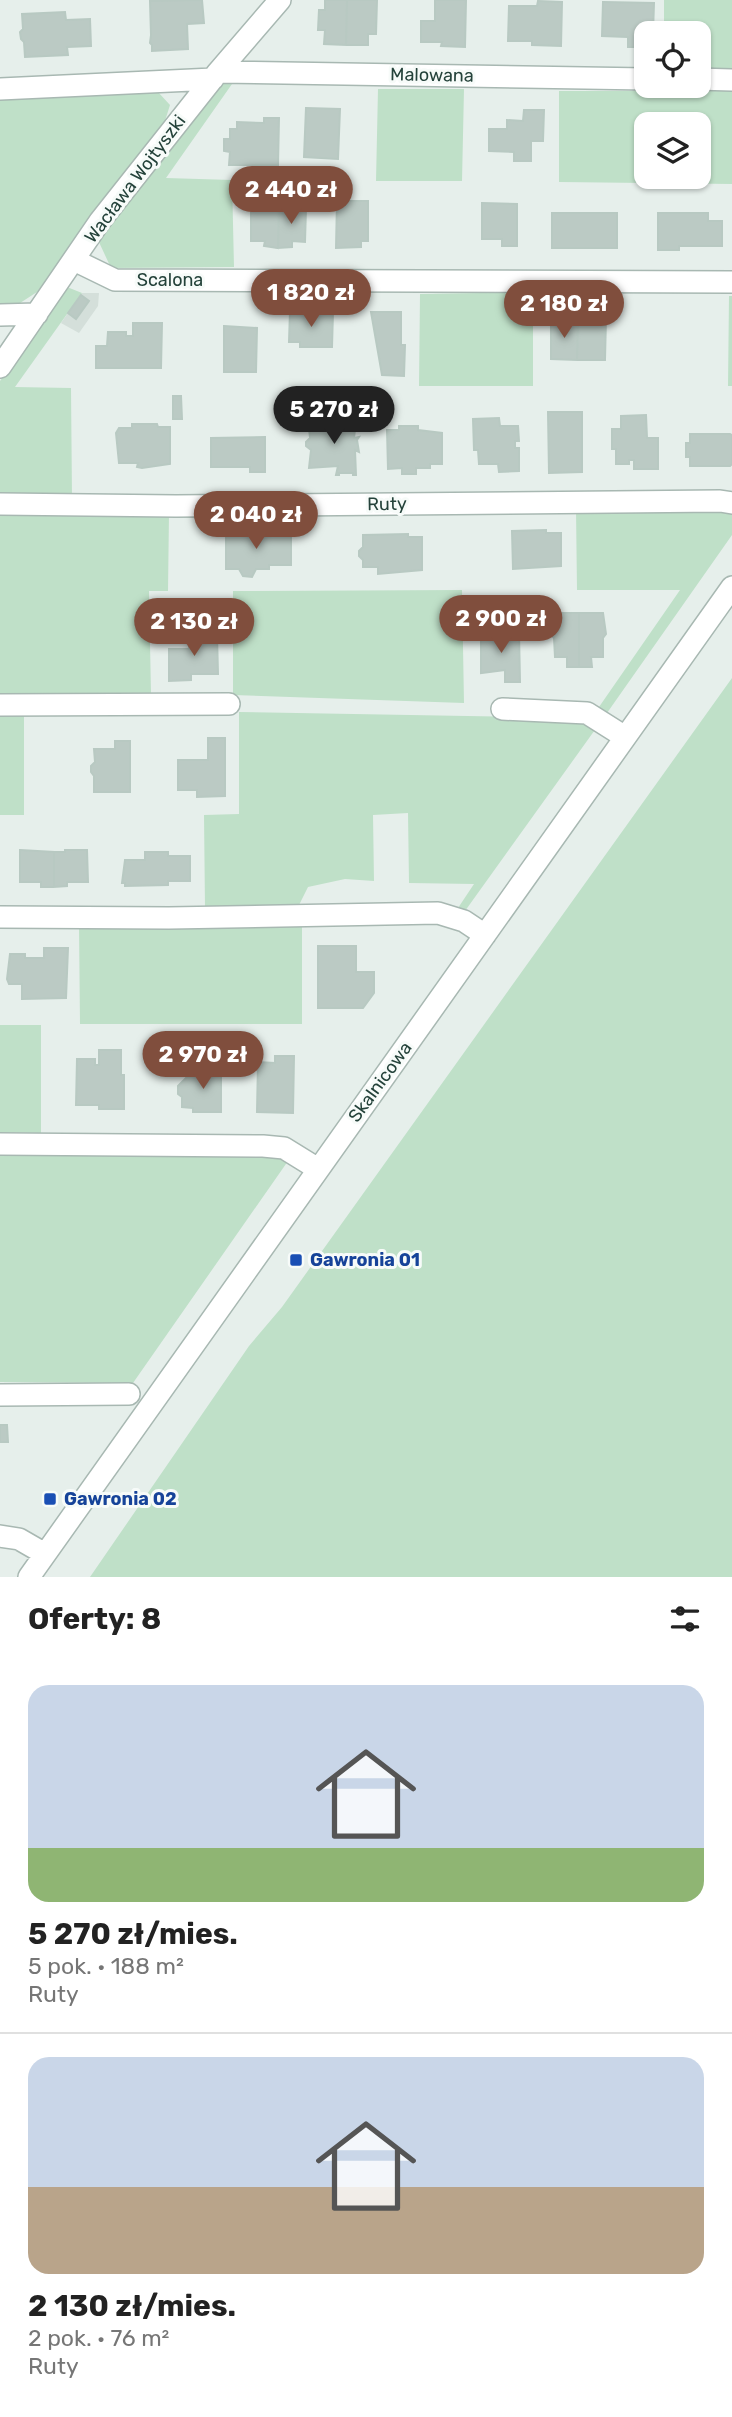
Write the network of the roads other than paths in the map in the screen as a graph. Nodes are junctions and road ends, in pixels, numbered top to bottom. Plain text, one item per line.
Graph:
1 (280, 0) edge
2 (215, 76) junction
3 (634, 79) edge
4 (711, 79) edge
5 (732, 80) edge
6 (0, 89) edge
7 (74, 260) junction
8 (732, 282) edge
9 (37, 314) junction
10 (0, 315) edge
11 (0, 367) edge
12 (732, 503) edge
13 (0, 504) edge
14 (732, 587) edge
15 (229, 704) dead end
16 (0, 705) edge
17 (502, 709) dead end
18 (625, 737) junction
19 (0, 916) edge
20 (485, 935) junction
21 (0, 1144) edge
22 (318, 1169) junction
23 (129, 1394) dead end
24 (0, 1395) edge
25 (0, 1536) edge
26 (46, 1555) junction
27 (29, 1577) edge

1 - 2 street, Wacława Wojtyszki
2 - 3 street, Malowana
2 - 6 street, Malowana
2 - 7 street, Wacława Wojtyszki
4 - 5 street
7 - 8 street, Scalona
7 - 9 street, Wacława Wojtyszki
9 - 10 street
9 - 11 street, Wacława Wojtyszki
12 - 13 street, Ruty
14 - 18 street, Skalnicowa
15 - 16 street
17 - 18 street
18 - 20 street, Skalnicowa
19 - 20 street
20 - 22 street, Skalnicowa
21 - 22 street
22 - 26 street, Skalnicowa
23 - 24 street
25 - 26 street
26 - 27 street, Skalnicowa

